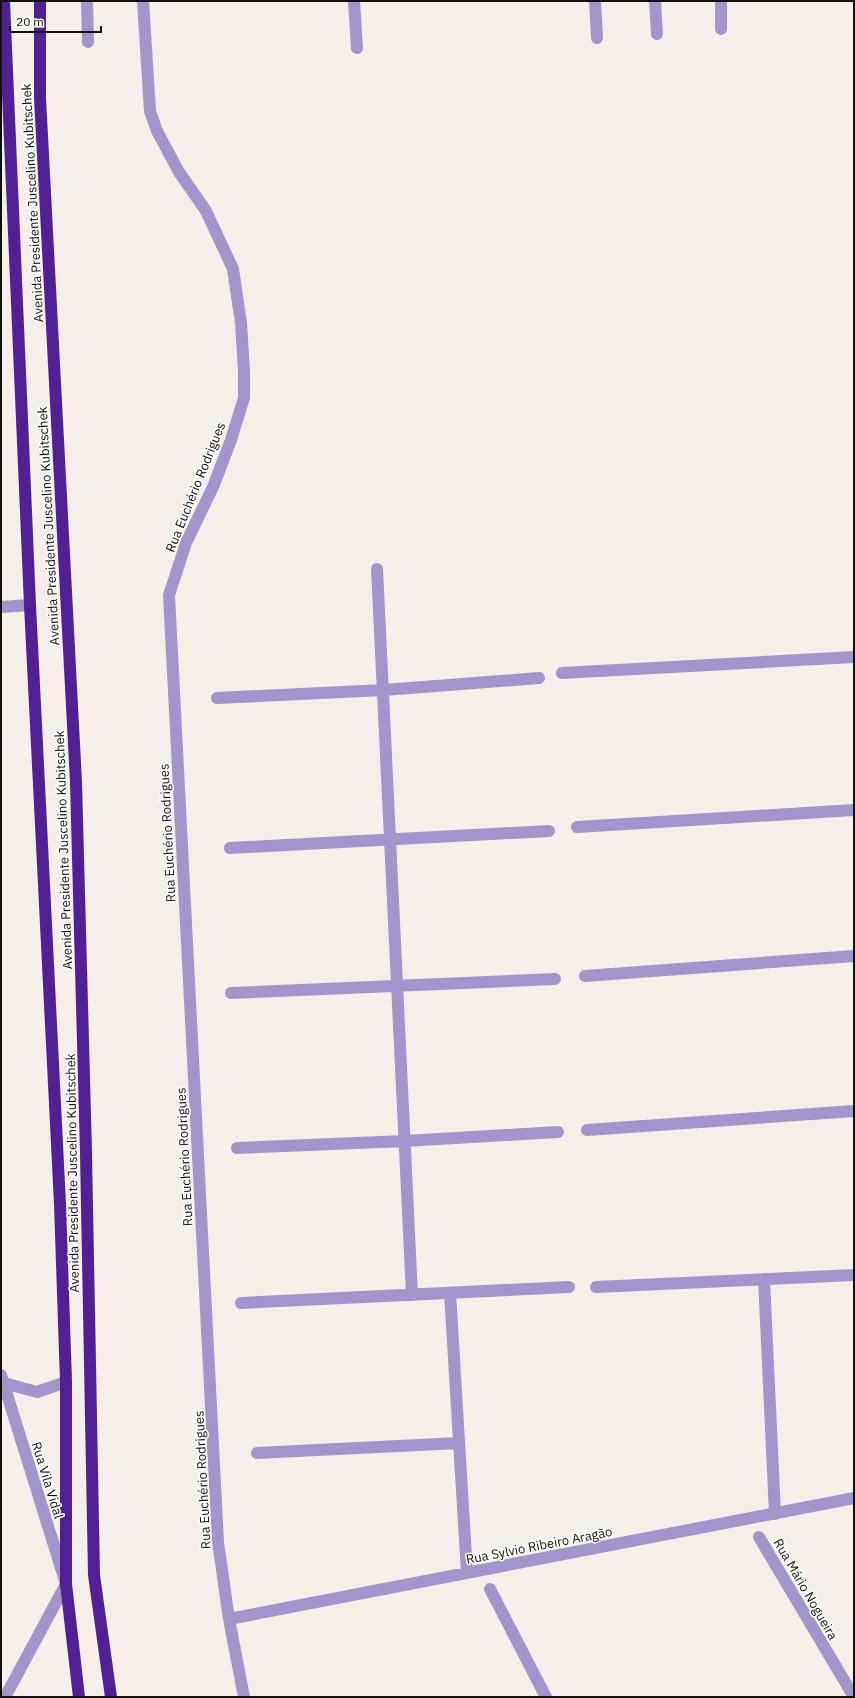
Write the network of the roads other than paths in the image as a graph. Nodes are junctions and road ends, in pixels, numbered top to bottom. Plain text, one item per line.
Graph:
1 (4, 1) edge
2 (40, 1) edge
3 (87, 1) edge
4 (143, 1) edge
5 (354, 1) edge
6 (595, 1) edge
7 (655, 1) edge
8 (721, 1) edge
9 (721, 29) dead end
10 (657, 34) dead end
11 (597, 38) dead end
12 (88, 42) dead end
13 (357, 48) dead end
14 (4, 96) edge
15 (377, 569) dead end
16 (30, 605) junction
17 (1, 607) edge
18 (854, 657) edge
19 (562, 672) dead end
20 (539, 678) dead end
21 (384, 690) junction
22 (217, 698) dead end
23 (854, 810) edge
24 (577, 827) dead end
25 (549, 831) dead end
26 (390, 841) junction
27 (230, 848) dead end
28 (854, 956) edge
29 (585, 976) dead end
30 (555, 979) dead end
31 (398, 986) junction
32 (231, 993) dead end
33 (854, 1111) edge
34 (587, 1130) dead end
35 (558, 1132) dead end
36 (405, 1141) junction
37 (237, 1148) dead end
38 (854, 1275) edge
39 (764, 1279) junction
40 (569, 1287) dead end
41 (596, 1287) dead end
42 (450, 1293) junction
43 (412, 1295) junction
44 (241, 1303) dead end
45 (2, 1379) edge
46 (66, 1382) junction
47 (459, 1444) junction
48 (257, 1452) dead end
49 (854, 1498) edge
50 (775, 1514) junction
51 (759, 1537) dead end
52 (467, 1573) junction
53 (66, 1584) junction
54 (490, 1589) dead end
55 (229, 1619) junction
56 (242, 1681) junction
57 (5, 1697) edge
58 (79, 1697) edge
59 (111, 1697) edge
60 (244, 1697) edge
61 (250, 1697) edge
62 (546, 1697) edge
63 (854, 1697) edge

1 - 14 highway, Avenida Presidente Juscelino Kubitschek
2 - 59 highway, Avenida Presidente Juscelino Kubitschek
3 - 12 street
4 - 55 street, Rua Euchério Rodrigues
5 - 13 street
6 - 11 street
7 - 10 street
8 - 9 street
14 - 16 highway, Avenida Presidente Juscelino Kubitschek
15 - 21 street
16 - 17 street
16 - 46 highway, Avenida Presidente Juscelino Kubitschek
18 - 19 street
20 - 21 street
21 - 22 street
21 - 26 street
23 - 24 street
25 - 26 street
26 - 27 street
26 - 31 street
28 - 29 street
30 - 31 street
31 - 32 street
31 - 36 street
33 - 34 street
35 - 36 street
36 - 37 street
36 - 43 street
38 - 39 street
39 - 41 street
39 - 50 street
40 - 42 street
42 - 43 street
42 - 47 street
43 - 44 street
45 - 46 street, Rua Vila Vidal
45 - 53 street, Rua Vila Vidal
46 - 53 highway, Avenida Presidente Juscelino Kubitschek
47 - 48 street
47 - 52 street
49 - 50 street, Rua Sylvio Ribeiro Aragão
50 - 52 street, Rua Sylvio Ribeiro Aragão
51 - 63 street, Rua Mário Nogueira
52 - 55 street, Rua Sylvio Ribeiro Aragão
53 - 57 street
53 - 58 highway, Avenida Presidente Juscelino Kubitschek
54 - 62 street
55 - 56 street, Rua Euchério Rodrigues
56 - 60 street, Rua Euchério Rodrigues
56 - 61 street

